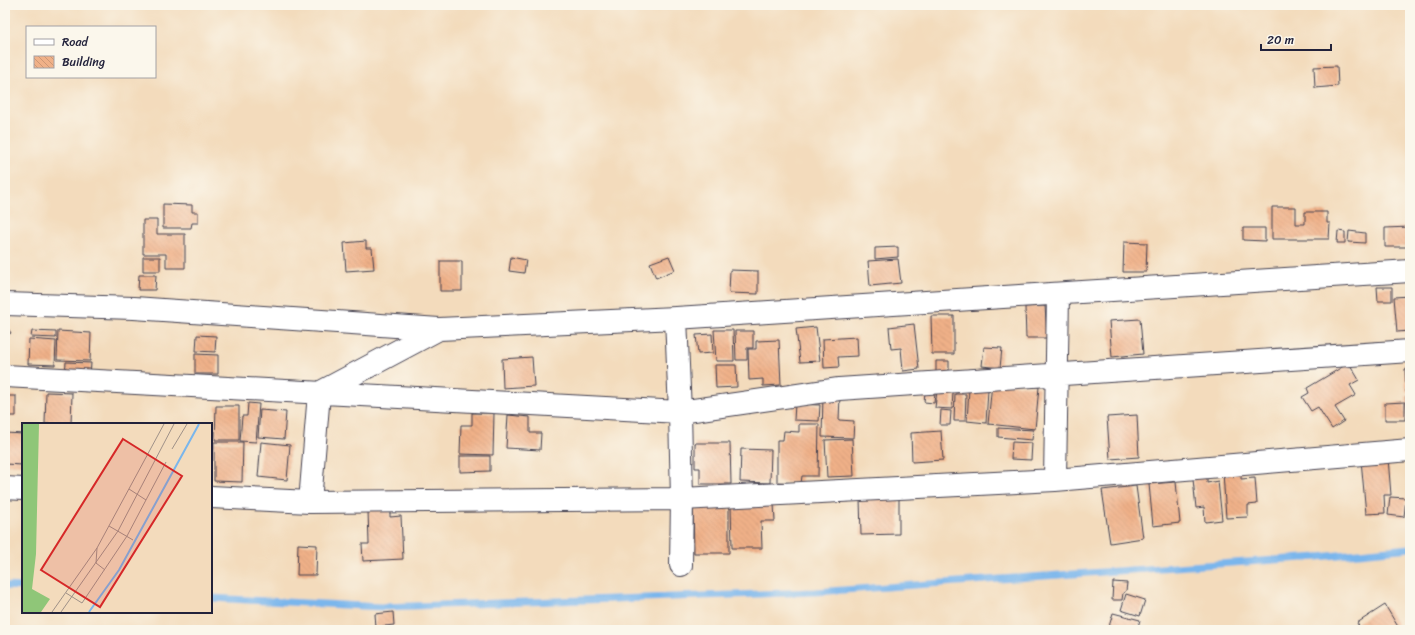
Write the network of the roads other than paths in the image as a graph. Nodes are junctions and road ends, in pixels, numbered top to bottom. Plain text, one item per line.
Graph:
1 (1410, 271) edge
2 (1058, 294) junction
3 (5, 304) edge
4 (676, 318) junction
5 (439, 329) junction
6 (1410, 350) edge
7 (1057, 375) junction
8 (5, 376) edge
9 (319, 393) junction
10 (680, 412) junction
11 (1410, 450) edge
12 (1055, 480) junction
13 (5, 488) edge
14 (22, 489) edge
15 (212, 497) edge
16 (682, 499) junction
17 (310, 502) junction
18 (681, 564) dead end

1 - 2 street
2 - 4 street
2 - 7 street
3 - 5 street
4 - 5 street
4 - 10 street
5 - 9 street
6 - 7 street
7 - 10 street
7 - 12 street
8 - 9 street
9 - 10 street
9 - 17 street
10 - 16 street
11 - 12 street
12 - 16 street
13 - 14 street
15 - 17 street
16 - 17 street
16 - 18 street

